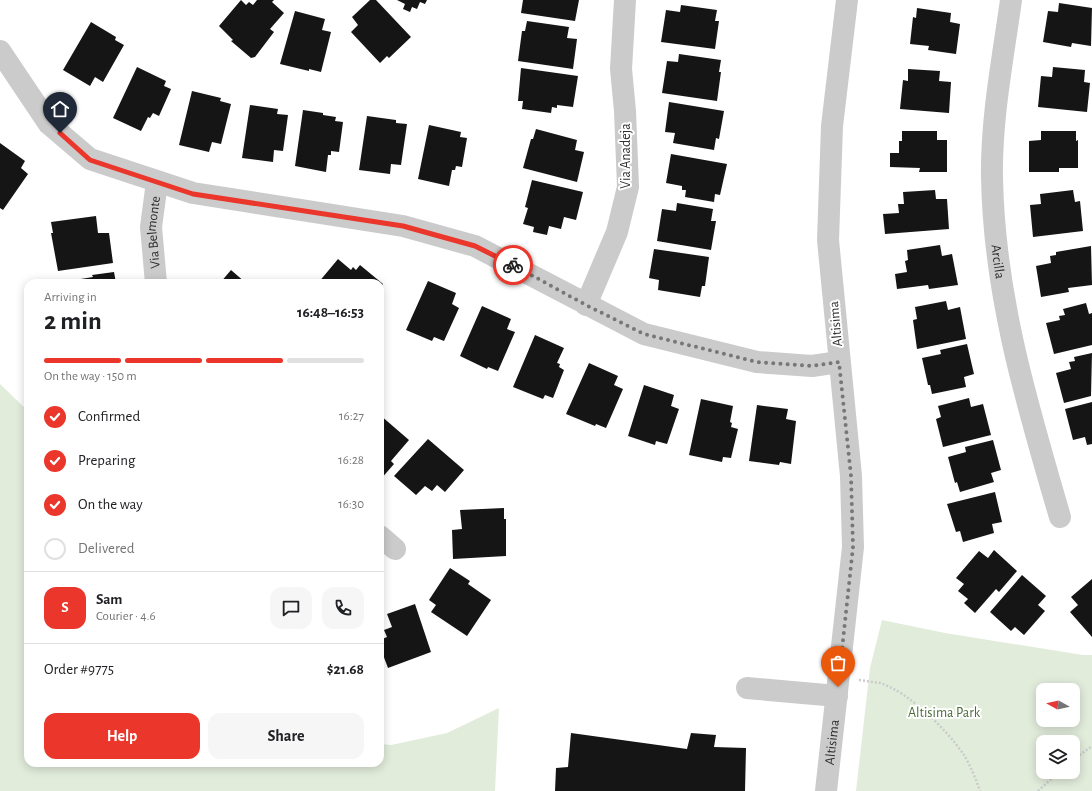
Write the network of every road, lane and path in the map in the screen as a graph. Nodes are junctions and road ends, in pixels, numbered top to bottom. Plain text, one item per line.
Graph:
1 (625, 0) edge
2 (847, 0) edge
3 (1011, 0) edge
4 (0, 51) edge
5 (157, 182) junction
6 (156, 279) edge
7 (586, 305) junction
8 (839, 362) junction
9 (1060, 517) dead end
10 (838, 687) junction
11 (747, 688) dead end
12 (1092, 746) edge
13 (1080, 755) edge
14 (1051, 779) edge
15 (826, 791) edge
16 (981, 791) edge
17 (1038, 791) edge

1 - 7 street, Via Anadeja
2 - 8 street, Altisima
3 - 9 street, Arcilla
4 - 5 street
5 - 6 street, Via Belmonte
5 - 7 street
7 - 8 street
8 - 10 street, Altisima
10 - 11 street
10 - 15 street, Altisima
10 - 16 path
12 - 13 path
14 - 17 path

